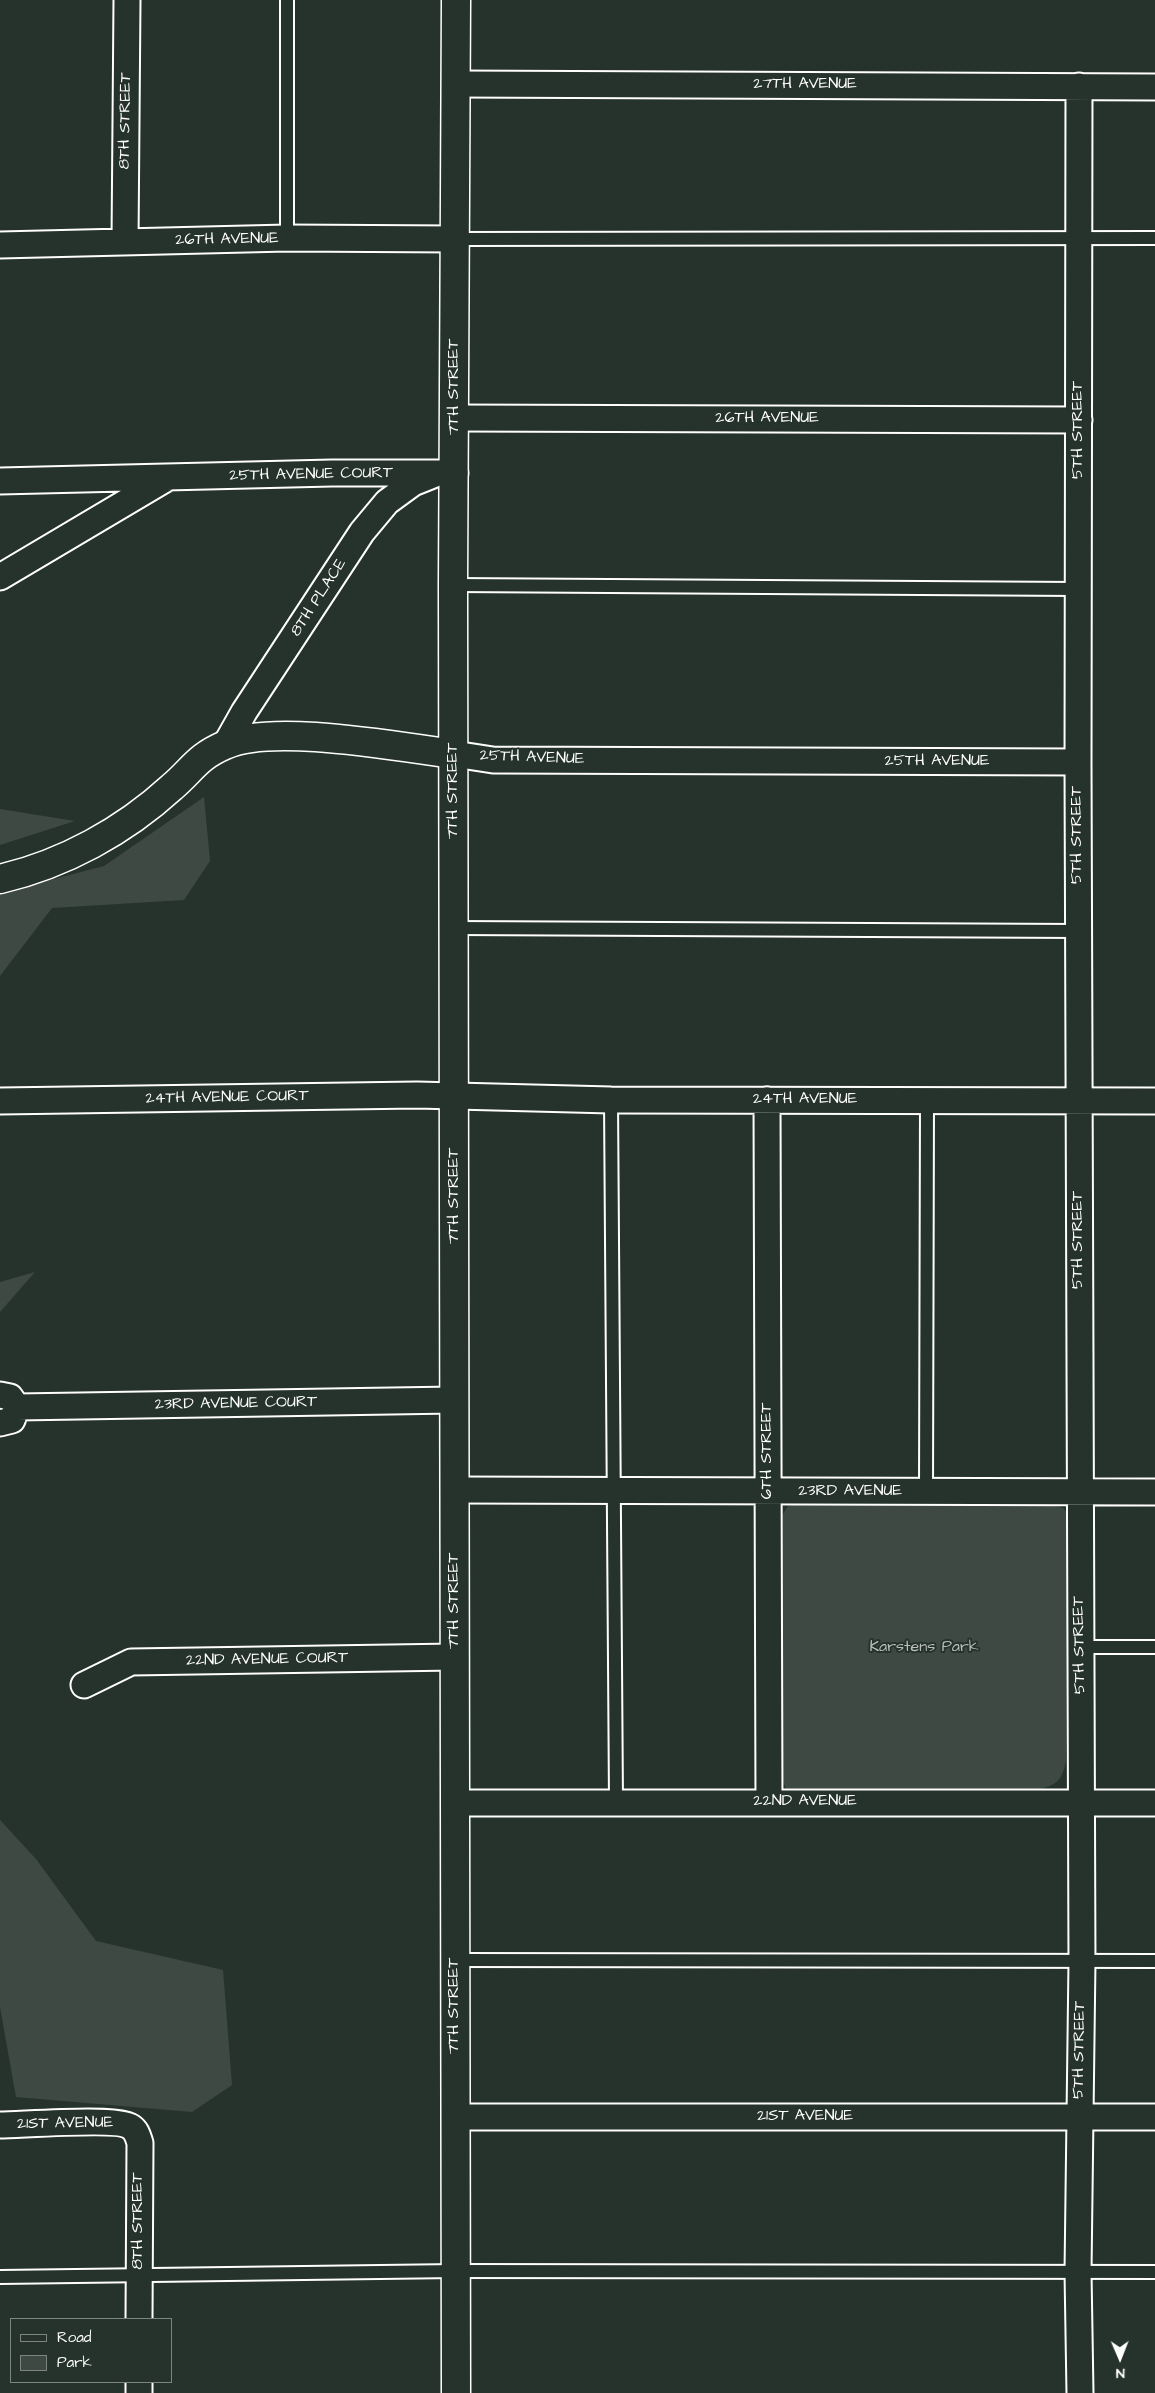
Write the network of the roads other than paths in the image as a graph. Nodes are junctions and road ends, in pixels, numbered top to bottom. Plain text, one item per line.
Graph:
1 (127, 0) edge
2 (287, 0) edge
3 (456, 0) edge
4 (456, 84) junction
5 (1079, 86) junction
6 (1155, 87) edge
7 (287, 238) junction
8 (1078, 238) junction
9 (1155, 238) edge
10 (455, 239) junction
11 (125, 242) junction
12 (0, 245) edge
13 (455, 418) junction
14 (1079, 420) junction
15 (445, 473) junction
16 (167, 478) junction
17 (0, 481) edge
18 (0, 577) edge
19 (453, 585) junction
20 (1077, 589) junction
21 (226, 744) junction
22 (454, 754) junction
23 (1078, 762) junction
24 (0, 878) edge
25 (454, 928) junction
26 (1078, 931) junction
27 (455, 1097) junction
28 (611, 1100) junction
29 (767, 1100) junction
30 (927, 1100) junction
31 (1078, 1100) junction
32 (0, 1101) edge
33 (1155, 1101) edge
34 (454, 1400) junction
35 (6, 1408) edge
36 (454, 1490) junction
37 (615, 1490) junction
38 (768, 1491) junction
39 (926, 1492) junction
40 (1079, 1492) junction
41 (1155, 1492) edge
42 (1080, 1647) junction
43 (1155, 1647) edge
44 (455, 1657) junction
45 (84, 1685) dead end
46 (616, 1802) junction
47 (1082, 1802) junction
48 (456, 1803) junction
49 (769, 1803) junction
50 (1155, 1803) edge
51 (455, 1960) junction
52 (1082, 1960) junction
53 (1155, 1961) edge
54 (456, 2117) junction
55 (1079, 2117) junction
56 (1155, 2117) edge
57 (0, 2125) edge
58 (130, 2125) joint
59 (456, 2271) junction
60 (1078, 2272) junction
61 (1155, 2272) edge
62 (139, 2274) junction
63 (0, 2277) edge
64 (139, 2318) edge
65 (456, 2393) edge
66 (1080, 2393) edge

1 - 11 street, 8TH STREET
2 - 7 lane
3 - 4 street, 7TH STREET
4 - 5 street, 27TH AVENUE
4 - 10 street, 7TH STREET
5 - 6 street, 27TH AVENUE
5 - 8 street, 5TH STREET
7 - 10 street, 26TH AVENUE
7 - 11 street, 26TH AVENUE
8 - 9 lane
8 - 10 lane
8 - 14 street, 5TH STREET
10 - 13 street, 7TH STREET
11 - 12 street, 26TH AVENUE
13 - 14 street, 26TH AVENUE
13 - 15 street, 7TH STREET
14 - 20 street, 5TH STREET
15 - 16 street, 25TH AVENUE COURT
15 - 19 street, 7TH STREET
15 - 21 street, 8TH PLACE
16 - 17 street, 25TH AVENUE COURT
16 - 18 street, 25TH AVENUE COURT
19 - 20 lane
19 - 22 street, 7TH STREET
20 - 23 street, 5TH STREET
21 - 22 street, 25TH AVENUE
21 - 24 street, 25TH AVENUE
22 - 23 street, 25TH AVENUE
22 - 25 street, 7TH STREET
23 - 26 street, 5TH STREET
25 - 26 lane
25 - 27 street, 7TH STREET
26 - 31 street, 5TH STREET
27 - 28 street, 24TH AVENUE
27 - 32 street, 24TH AVENUE COURT
27 - 34 street, 7TH STREET
28 - 29 street, 24TH AVENUE
28 - 37 lane
29 - 30 street, 24TH AVENUE
29 - 38 street, 6TH STREET
30 - 31 street, 24TH AVENUE
30 - 39 lane
31 - 33 street, 24TH AVENUE
31 - 40 street, 5TH STREET
34 - 35 street, 23RD AVENUE COURT
34 - 36 street, 7TH STREET
36 - 37 street, 23RD AVENUE
36 - 44 street, 7TH STREET
37 - 38 street, 23RD AVENUE
37 - 46 lane
38 - 39 street, 23RD AVENUE
38 - 49 street, 6TH STREET
39 - 40 street, 23RD AVENUE
40 - 41 street, 23RD AVENUE
40 - 42 street, 5TH STREET
42 - 43 lane
42 - 47 street, 5TH STREET
44 - 45 street, 22ND AVENUE COURT
44 - 48 street, 7TH STREET
46 - 48 street, 22ND AVENUE
46 - 49 street, 22ND AVENUE
47 - 49 street, 22ND AVENUE
47 - 50 street, 22ND AVENUE
47 - 52 street, 5TH STREET
48 - 51 street, 7TH STREET
51 - 52 lane
51 - 54 street, 7TH STREET
52 - 53 lane
52 - 55 street, 5TH STREET
54 - 55 street, 21ST AVENUE
54 - 59 street, 7TH STREET
55 - 56 street, 21ST AVENUE
55 - 60 street, 5TH STREET
57 - 58 street, 21ST AVENUE
58 - 62 street, 8TH STREET
59 - 60 lane
59 - 62 lane
59 - 65 street, 7TH STREET
60 - 61 lane
60 - 66 street, 5TH STREET
62 - 63 lane
62 - 64 street, 8TH STREET

